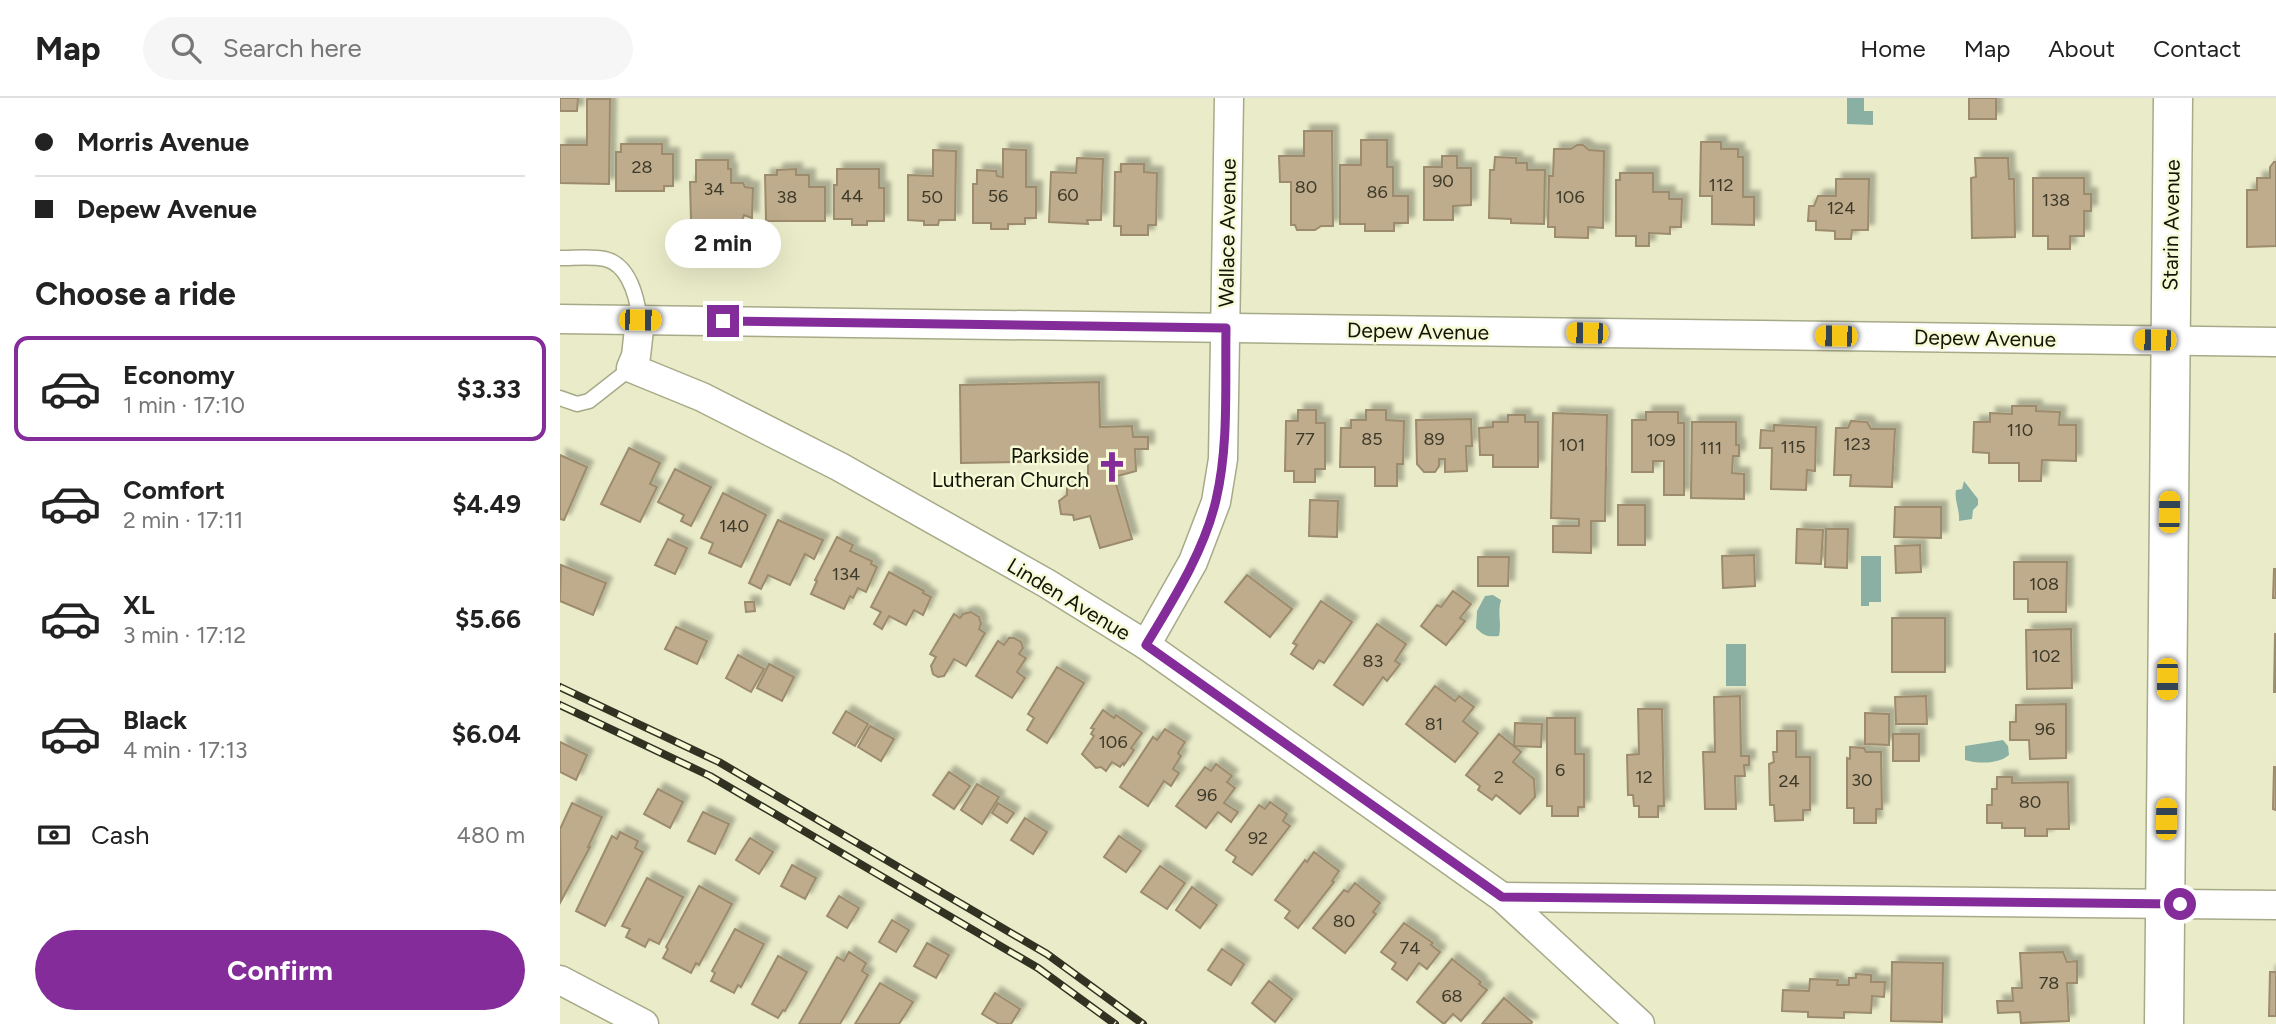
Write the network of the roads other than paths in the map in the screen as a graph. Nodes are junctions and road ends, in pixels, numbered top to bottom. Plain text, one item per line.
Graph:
1 (1229, 98) edge
2 (2173, 98) edge
3 (560, 258) edge
4 (560, 318) edge
5 (640, 320) junction
6 (1226, 328) junction
7 (2171, 340) junction
8 (2276, 342) edge
9 (631, 368) junction
10 (560, 398) edge
11 (1146, 645) junction
12 (1502, 897) junction
13 (2165, 904) junction
14 (2276, 905) edge
15 (560, 980) edge
16 (644, 1024) edge
17 (1640, 1024) edge
18 (2164, 1024) edge

1 - 6 street, Wallace Avenue
2 - 7 street, Starin Avenue
3 - 5 lane
4 - 5 street, Depew Avenue
5 - 6 street, Depew Avenue
5 - 9 street
6 - 7 street, Depew Avenue
6 - 11 street, Wallace Avenue
7 - 8 street, Depew Avenue
7 - 13 street, Starin Avenue
9 - 10 lane
9 - 11 street, Linden Avenue
11 - 12 street, Linden Avenue
12 - 13 street
12 - 17 street, Linden Avenue
13 - 14 street
13 - 18 street, Starin Avenue
15 - 16 street

